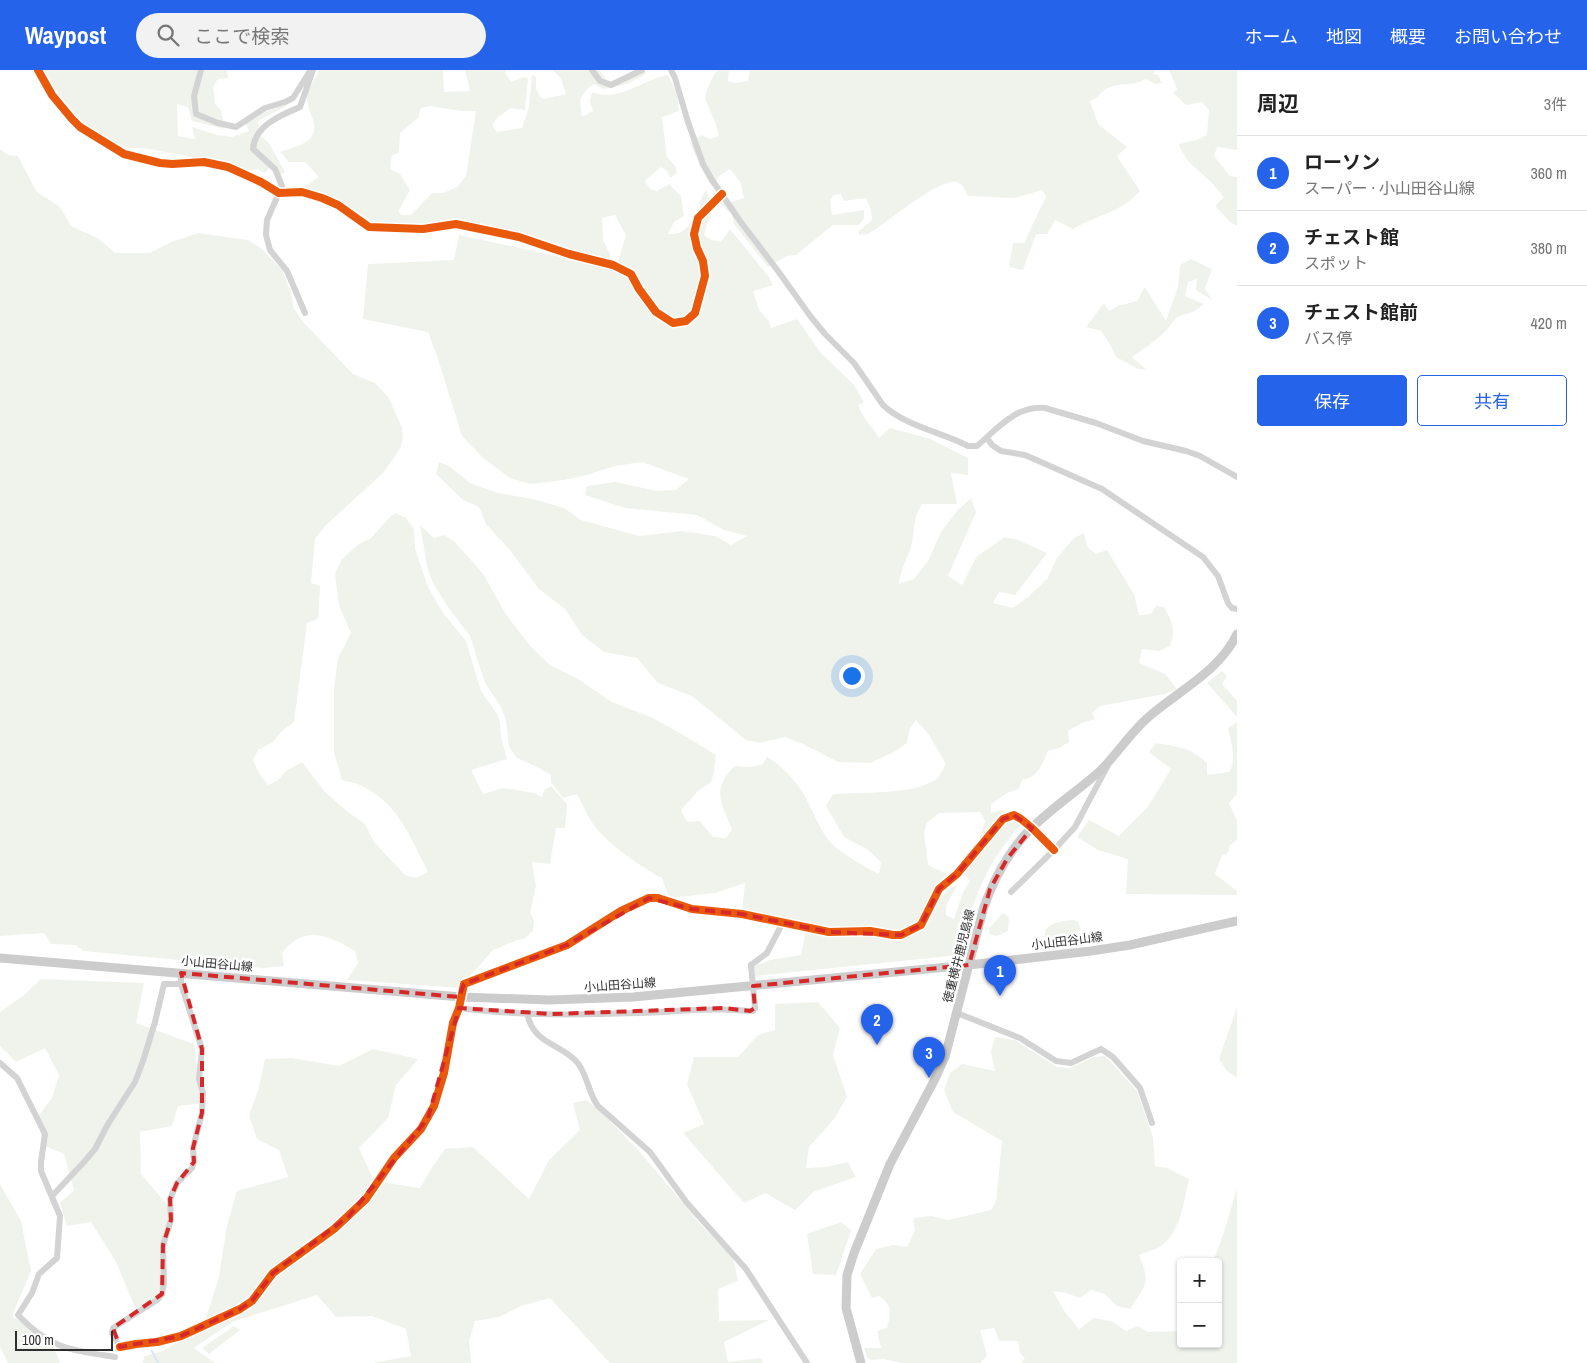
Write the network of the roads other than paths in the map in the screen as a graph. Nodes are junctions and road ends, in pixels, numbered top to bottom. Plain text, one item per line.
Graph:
1 (38, 70) edge
2 (201, 70) edge
3 (312, 70) edge
4 (592, 70) edge
5 (642, 70) edge
6 (670, 70) edge
7 (279, 193) junction
8 (722, 194) junction
9 (305, 314) dead end
10 (987, 438) junction
11 (1237, 478) edge
12 (1237, 609) edge
13 (1237, 634) edge
14 (1111, 759) junction
15 (1032, 828) junction
16 (1054, 850) junction
17 (1011, 892) dead end
18 (1237, 921) edge
19 (783, 922) junction
20 (0, 958) edge
21 (969, 965) junction
22 (181, 973) junction
23 (181, 984) junction
24 (461, 997) junction
25 (459, 1008) junction
26 (527, 1013) junction
27 (957, 1013) junction
28 (0, 1063) edge
29 (1152, 1123) dead end
30 (52, 1196) junction
31 (120, 1347) junction
32 (115, 1360) edge
33 (807, 1363) edge
34 (861, 1363) edge

1 - 7 street
2 - 3 street
3 - 7 street
4 - 5 street
6 - 8 street
7 - 8 street
7 - 9 street
8 - 10 street
10 - 11 street
10 - 12 street
13 - 14 main road, 徳重横井鹿児島線
14 - 15 main road, 徳重横井鹿児島線
14 - 16 street
15 - 16 street
15 - 19 street
15 - 21 main road, 徳重横井鹿児島線
16 - 17 street
18 - 21 main road, 小山田谷山線
19 - 24 street
19 - 26 street, bridge
20 - 22 main road, 小山田谷山線
21 - 24 main road, 小山田谷山線
21 - 27 main road, 徳重横井鹿児島線
22 - 23 street
22 - 24 main road, 小山田谷山線
23 - 30 street
23 - 31 street
24 - 25 street
25 - 26 street
25 - 31 street
26 - 33 street
27 - 29 street
27 - 34 main road, 徳重横井鹿児島線
28 - 30 street
30 - 32 street
31 - 32 street

